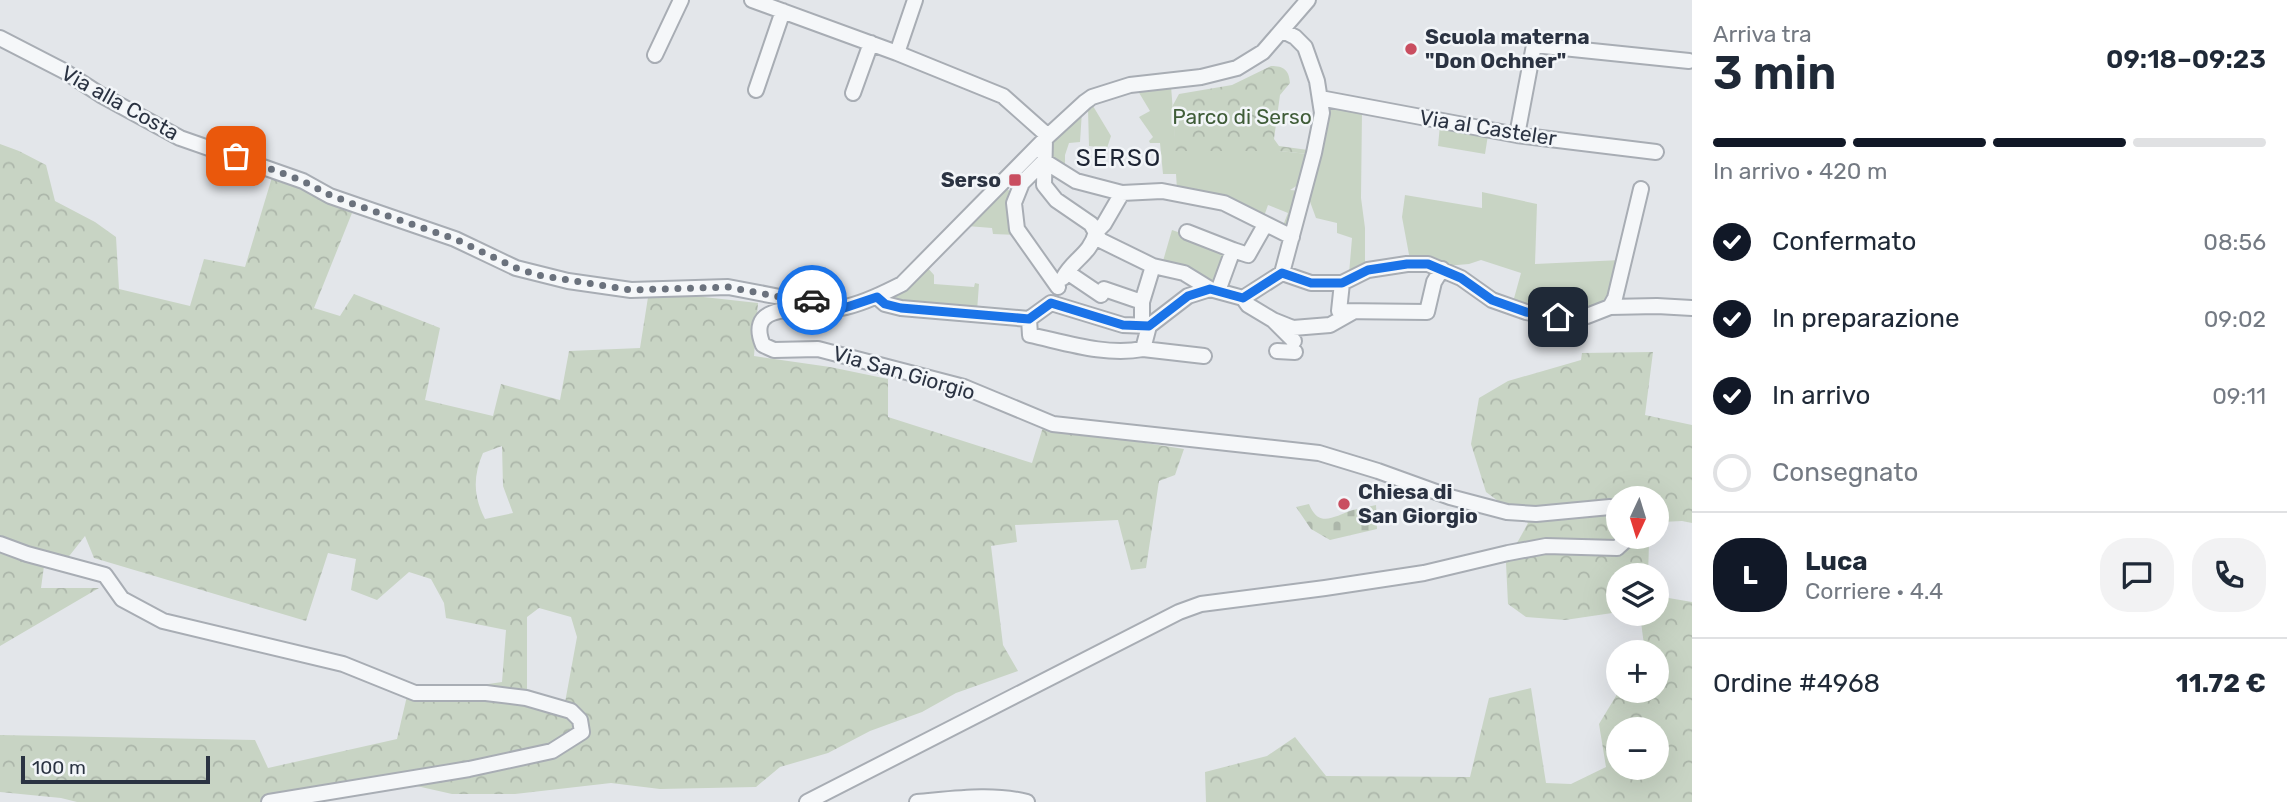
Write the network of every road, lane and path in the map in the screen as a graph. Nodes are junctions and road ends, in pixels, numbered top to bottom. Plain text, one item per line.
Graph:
1 (681, 0) edge
2 (752, 0) edge
3 (915, 0) edge
4 (1308, 0) edge
5 (783, 11) junction
6 (1283, 31) junction
7 (0, 38) edge
8 (871, 43) junction
9 (897, 53) junction
10 (655, 55) dead end
11 (1689, 61) dead end
12 (756, 90) dead end
13 (853, 93) dead end
14 (1320, 99) junction
15 (1517, 135) junction
16 (1046, 137) junction
17 (1656, 152) dead end
18 (1044, 160) junction
19 (1642, 189) dead end
20 (1122, 193) junction
21 (1265, 225) junction
22 (1096, 232) junction
23 (1187, 232) dead end
24 (1292, 237) junction
25 (1233, 250) junction
26 (1153, 266) junction
27 (1442, 269) junction
28 (1067, 272) junction
29 (1285, 274) junction
30 (1342, 283) junction
31 (1058, 287) junction
32 (1214, 290) junction
33 (877, 297) junction
34 (1243, 298) junction
35 (1142, 302) junction
36 (1051, 303) junction
37 (1611, 307) junction
38 (844, 308) junction
39 (1692, 308) edge
40 (1354, 311) junction
41 (1029, 319) junction
42 (1273, 320) junction
43 (1146, 326) junction
44 (1143, 349) junction
45 (1277, 351) dead end
46 (1204, 356) dead end
47 (1606, 507) edge
48 (0, 544) edge
49 (1606, 548) edge
50 (818, 800) edge
51 (269, 802) edge
52 (917, 802) edge
53 (1027, 802) edge

1 - 10 street
2 - 5 street
3 - 9 street
4 - 6 street, Via San Giorgio
5 - 8 street
5 - 12 street
6 - 14 street
6 - 16 street, Via San Giorgio
7 - 38 street, Via alla Costa
8 - 9 street
8 - 13 street
9 - 16 street
11 - 15 street
14 - 15 street, Via al Casteler
14 - 24 street
15 - 17 street, Via al Casteler
16 - 18 street
16 - 33 street, Via San Giorgio
18 - 20 street
18 - 22 street
18 - 31 street
19 - 37 street
20 - 21 street
20 - 22 street
21 - 24 street
21 - 25 street
22 - 26 street
22 - 28 street
23 - 25 street
24 - 29 street
25 - 32 street
26 - 32 street
26 - 35 street
27 - 30 street
27 - 37 street
27 - 40 street
28 - 31 street
28 - 35 street
29 - 30 street
29 - 34 street
30 - 40 street
31 - 36 street
32 - 34 street
32 - 43 street
33 - 38 street, Via San Giorgio
33 - 41 street
34 - 42 street
35 - 43 street
36 - 41 street
36 - 43 street
37 - 39 street
38 - 47 street, Via San Giorgio
40 - 42 street
41 - 44 street
42 - 45 street
43 - 44 street
44 - 46 street
48 - 51 street
49 - 50 street
52 - 53 street

